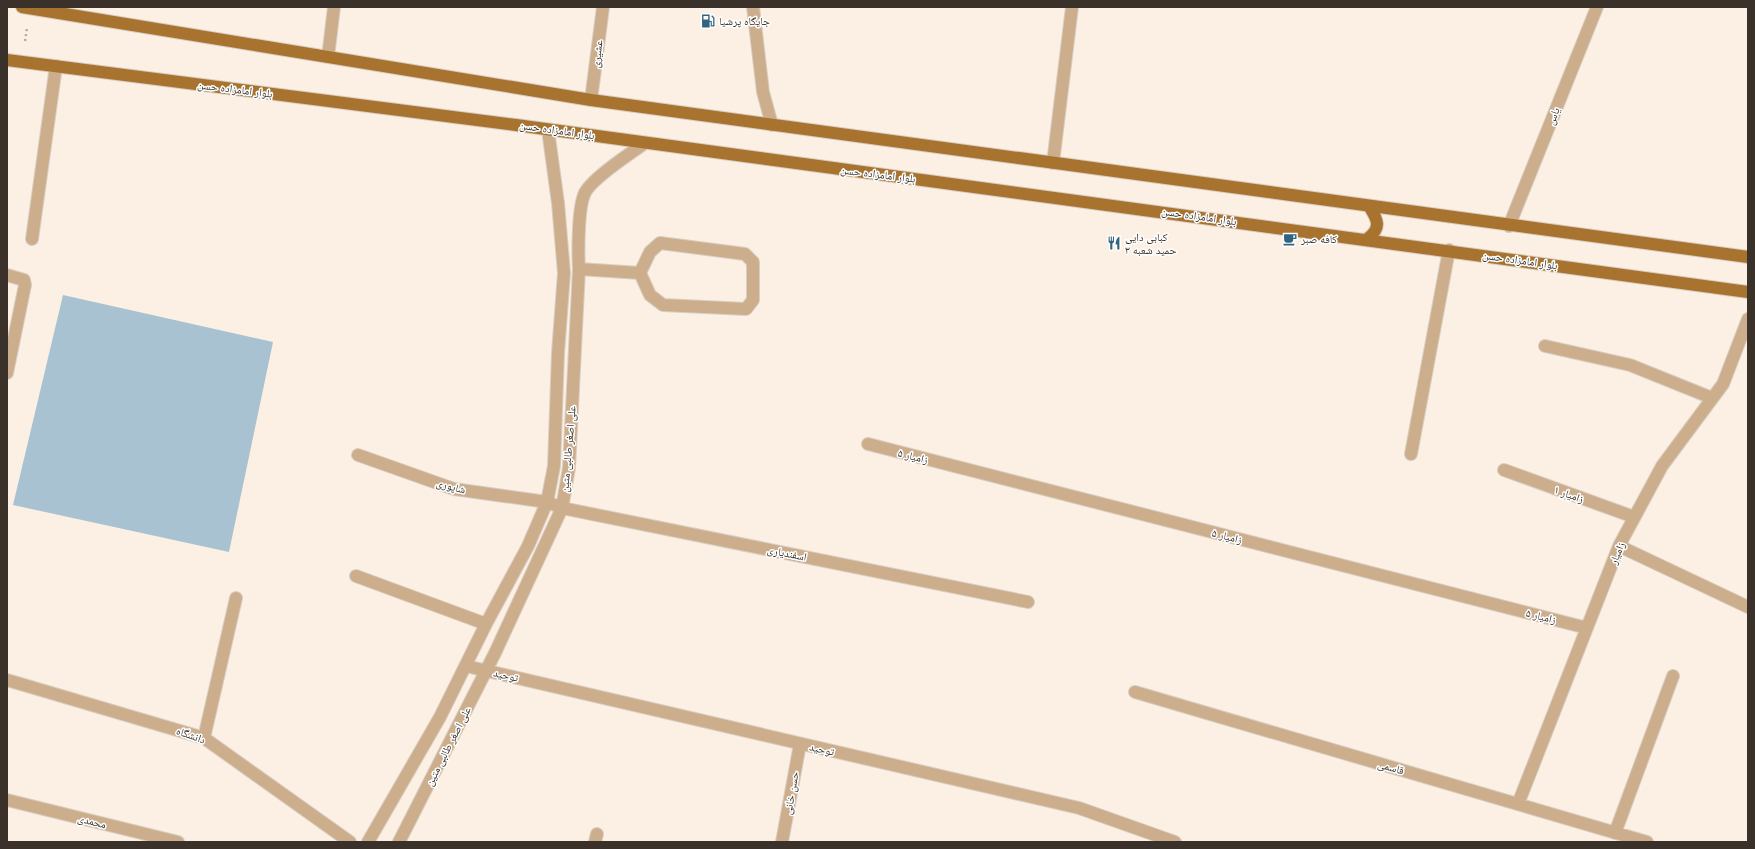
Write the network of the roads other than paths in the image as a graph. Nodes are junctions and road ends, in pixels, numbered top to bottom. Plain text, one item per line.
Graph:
1 (334, 7) edge
2 (603, 7) edge
3 (753, 7) edge
4 (1072, 7) edge
5 (1597, 7) edge
6 (26, 8) edge
7 (328, 57) junction
8 (7, 60) edge
9 (56, 66) junction
10 (591, 100) junction
11 (772, 125) junction
12 (548, 130) junction
13 (645, 143) junction
14 (1053, 163) junction
15 (1369, 206) junction
16 (1509, 226) junction
17 (32, 239) dead end
18 (1367, 239) junction
19 (1449, 250) junction
20 (1748, 257) edge
21 (579, 269) junction
22 (640, 273) junction
23 (7, 275) edge
24 (1748, 292) edge
25 (1748, 319) edge
26 (1545, 346) dead end
27 (7, 373) edge
28 (1712, 398) junction
29 (868, 444) dead end
30 (1411, 454) dead end
31 (358, 455) dead end
32 (1504, 470) dead end
33 (546, 502) junction
34 (562, 508) junction
35 (1634, 517) junction
36 (1618, 546) junction
37 (356, 576) dead end
38 (236, 598) dead end
39 (1028, 602) dead end
40 (1748, 607) edge
41 (486, 624) junction
42 (1587, 628) junction
43 (466, 666) junction
44 (486, 671) junction
45 (1673, 676) dead end
46 (7, 680) edge
47 (1135, 692) dead end
48 (204, 738) junction
49 (800, 744) junction
50 (7, 800) edge
51 (1518, 804) junction
52 (1615, 833) junction
53 (178, 842) edge
54 (350, 842) edge
55 (368, 842) edge
56 (399, 842) edge
57 (782, 842) edge
58 (1175, 842) edge
59 (1647, 842) edge

1 - 7 street
2 - 10 street, عشیری
3 - 11 street
4 - 14 street
5 - 16 street, یاس
6 - 7 main road
7 - 10 main road
8 - 9 main road, بلوار امامزاده حسن
9 - 12 main road, بلوار امامزاده حسن
9 - 17 street
10 - 11 main road
11 - 14 main road
12 - 13 main road, بلوار امامزاده حسن
12 - 33 street, علی اصغر طالبی متین
13 - 18 main road, بلوار امامزاده حسن
13 - 21 street, علی اصغر طالبی متین
14 - 15 main road
15 - 16 main road
15 - 18 main road
16 - 20 main road
18 - 19 main road, بلوار امامزاده حسن
19 - 24 main road, بلوار امامزاده حسن
19 - 30 street
21 - 22 street
21 - 34 street, علی اصغر طالبی متین
22 - 22 street
23 - 27 street
25 - 28 street, زامیار
26 - 28 street
28 - 35 street, زامیار
29 - 42 street, زامیار ۵
31 - 33 street, شاپوری
32 - 35 street, زامیار ۱
33 - 34 street, اسفندیاری
33 - 41 street, علی اصغر طالبی متین
34 - 39 street, اسفندیاری
34 - 44 street, علی اصغر طالبی متین
35 - 36 street, زامیار
36 - 40 street
36 - 42 street, زامیار
37 - 41 street
38 - 48 street
41 - 43 street, علی اصغر طالبی متین
42 - 51 street, زامیار
43 - 44 street, توحید
43 - 55 street, علی اصغر طالبی متین
44 - 49 street, توحید
44 - 56 street, علی اصغر طالبی متین
45 - 52 street
46 - 48 street, دانشگاه
47 - 51 street, قاسمی
48 - 54 street, دانشگاه
49 - 57 street, حسن خانی
49 - 58 street, توحید
50 - 53 street, محمدی
51 - 52 street, قاسمی
52 - 59 street, قاسمی

